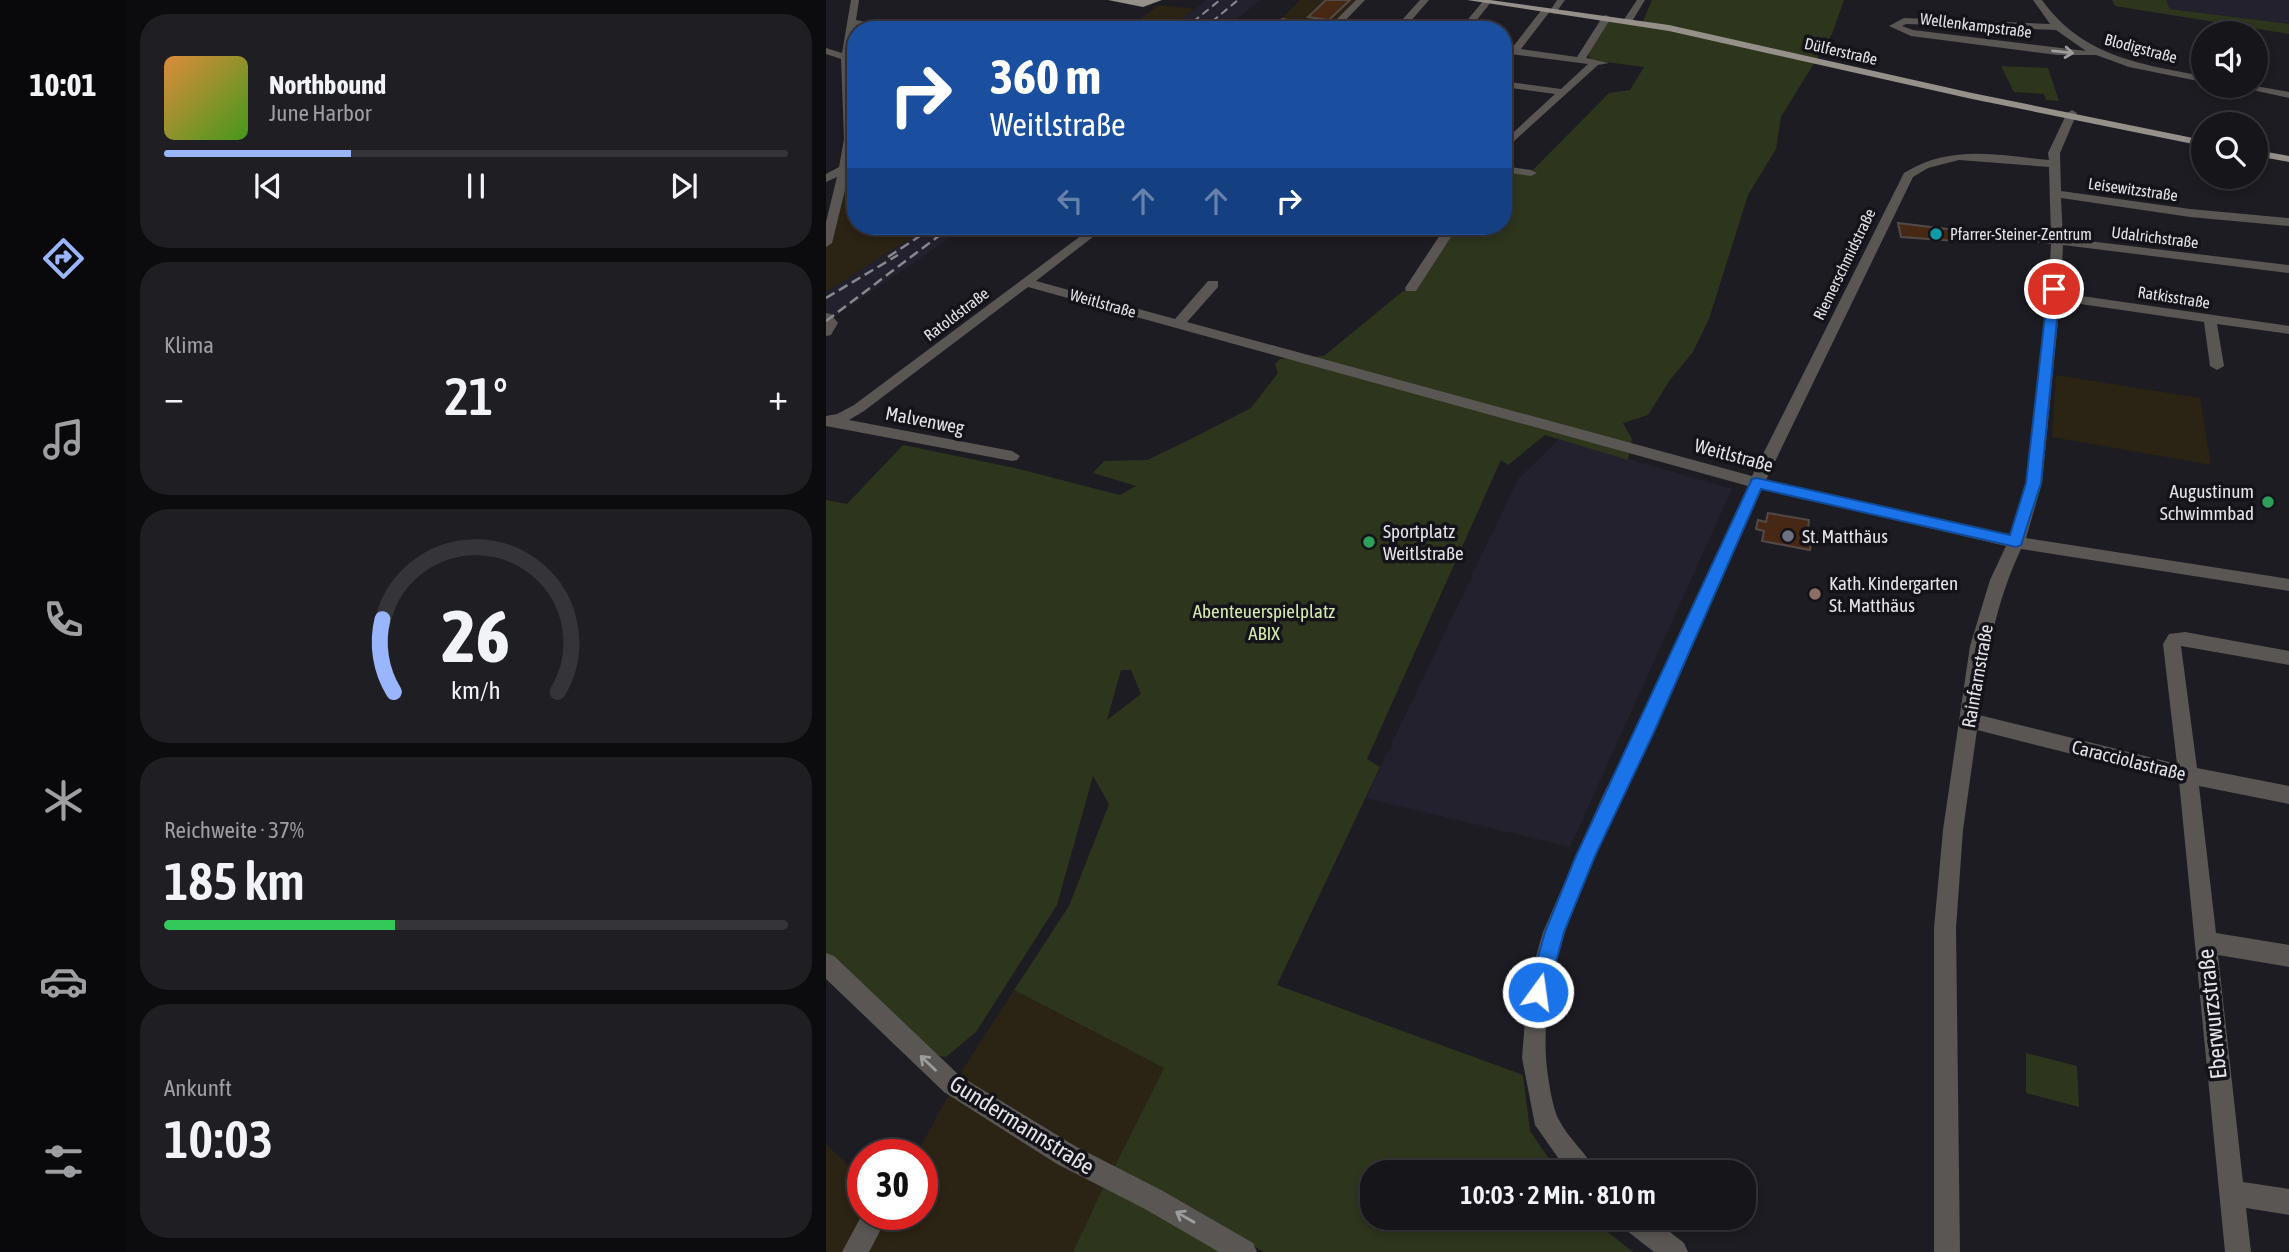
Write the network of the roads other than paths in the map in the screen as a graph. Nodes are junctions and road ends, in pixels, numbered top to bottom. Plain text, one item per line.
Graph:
1 (855, 0) edge
2 (1112, 0) edge
3 (1361, 0) edge
4 (1426, 0) edge
5 (1472, 0) edge
6 (1561, 0) edge
7 (1641, 0) edge
8 (2037, 0) edge
9 (1154, 2) edge
10 (1487, 2) junction
11 (1550, 10) junction
12 (1606, 18) junction
13 (852, 21) edge
14 (1340, 21) edge
15 (1406, 21) edge
16 (1471, 21) edge
17 (1628, 21) junction
18 (2058, 27) junction
19 (826, 51) edge
20 (1512, 51) edge
21 (1515, 51) junction
22 (2095, 52) junction
23 (847, 58) edge
24 (1580, 59) junction
25 (2191, 77) edge
26 (1512, 85) edge
27 (2268, 91) edge
28 (1562, 92) junction
29 (2288, 94) edge
30 (2071, 115) junction
31 (1512, 139) edge
32 (2191, 140) edge
33 (2268, 155) edge
34 (2053, 158) junction
35 (2289, 159) edge
36 (847, 166) edge
37 (826, 167) edge
38 (1512, 170) edge
39 (1531, 173) dead end
40 (826, 179) edge
41 (2056, 194) junction
42 (2289, 222) edge
43 (1089, 235) edge
44 (1446, 235) edge
45 (2017, 236) dead end
46 (2057, 240) junction
47 (826, 243) edge
48 (2289, 269) edge
49 (1027, 283) junction
50 (1213, 284) dead end
51 (1411, 288) dead end
52 (2054, 296) junction
53 (826, 317) edge
54 (2210, 320) junction
55 (1178, 324) junction
56 (2289, 330) edge
57 (826, 332) edge
58 (2217, 366) dead end
59 (829, 421) edge
60 (1012, 456) dead end
61 (1757, 483) junction
62 (2016, 542) junction
63 (2289, 585) edge
64 (2289, 658) edge
65 (1969, 720) junction
66 (2188, 775) junction
67 (2289, 795) edge
68 (2204, 942) junction
69 (2289, 956) edge
70 (826, 964) edge
71 (1574, 1160) edge
72 (2233, 1193) junction
73 (2289, 1202) edge
74 (867, 1230) edge
75 (1647, 1230) edge
76 (855, 1252) edge
77 (1244, 1252) edge
78 (1675, 1252) edge
79 (1947, 1252) edge
80 (2238, 1252) edge

1 - 13 street
2 - 9 main road
3 - 14 street
4 - 15 street
5 - 10 main road, Dülferstraße
6 - 11 street
7 - 17 street
8 - 18 street, Blodigstraße
10 - 11 main road, Dülferstraße
10 - 16 street
11 - 12 main road, Dülferstraße
11 - 21 street
12 - 17 main road, Dülferstraße
12 - 24 street
17 - 30 main road, Dülferstraße
18 - 22 street, Blodigstraße
18 -> 22 street, Wellenkampstraße
19 - 23 street
20 - 21 street
21 - 24 street
22 - 25 street, Blodigstraße
24 - 28 street
26 - 28 street
27 - 29 street
28 - 31 street
30 - 32 main road, Dülferstraße
30 - 34 street, Rainfarnstraße
33 - 35 main road
34 - 41 street, Rainfarnstraße
34 - 61 street, Riemerschmidstraße
36 - 37 street
36 - 40 street
36 - 47 street
38 - 39 street
41 - 42 street, Leisewitzstraße
41 - 46 street, Rainfarnstraße
43 - 49 street, Ratoldstraße
44 - 51 street
45 - 46 street, Udalrichstraße
46 - 48 street, Udalrichstraße
46 - 52 street, Rainfarnstraße
49 - 55 street, Weitlstraße
49 - 59 street, Ratoldstraße
50 - 55 street
52 - 54 street, Ratkisstraße
52 - 62 street, Rainfarnstraße
53 - 57 street
54 - 56 street, Ratkisstraße
54 - 58 street
55 - 61 street, Weitlstraße
59 - 60 street, Malvenweg
61 - 62 street, Weitlstraße
61 - 71 street, Riemerschmidstraße
62 - 63 street, Weitlstraße
62 - 65 street, Rainfarnstraße
64 - 66 street, Eberwurzstraße
65 - 66 street, Caracciolastraße
65 - 79 street, Rainfarnstraße
66 - 67 street, Caracciolastraße
66 - 68 street, Eberwurzstraße
68 - 69 street
68 - 72 street, Eberwurzstraße
77 -> 70 street, Gundermannstraße
72 - 73 street
72 - 80 street, Eberwurzstraße
74 - 76 street
75 - 78 street

